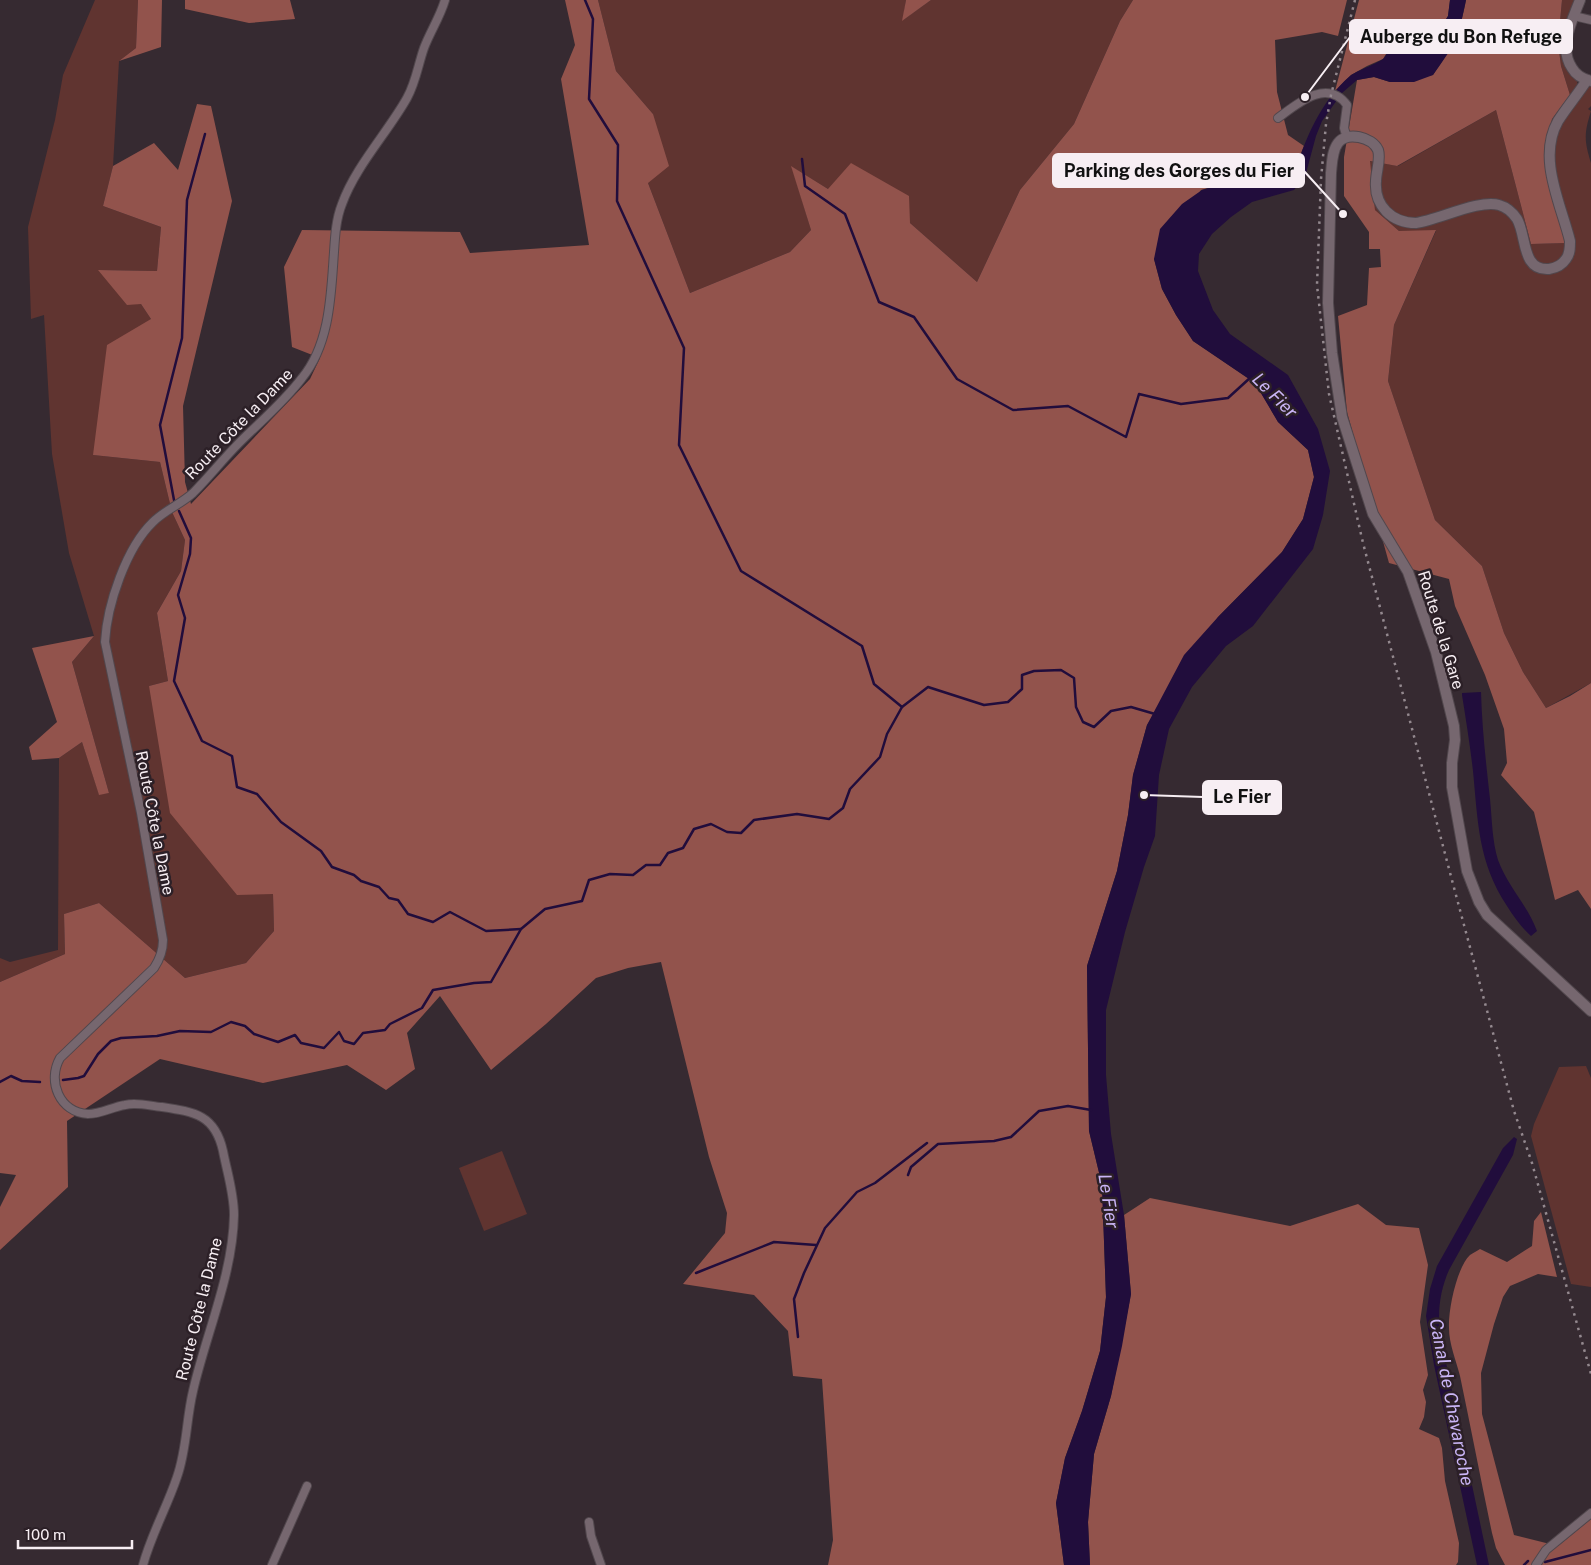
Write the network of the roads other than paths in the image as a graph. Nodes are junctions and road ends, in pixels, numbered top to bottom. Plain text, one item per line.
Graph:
1 (446, 0) edge
2 (1580, 0) edge
3 (1574, 16) junction
4 (1591, 20) edge
5 (1589, 80) edge
6 (1278, 118) dead end
7 (1347, 138) junction
8 (1591, 1011) edge
9 (307, 1486) dead end
10 (1591, 1513) edge
11 (589, 1522) dead end
12 (143, 1565) edge
13 (272, 1565) edge
14 (601, 1565) edge
15 (1536, 1565) edge

1 - 12 street, Route Côte la Dame
2 - 3 street
3 - 4 street
3 - 5 street
5 - 7 street
6 - 7 street
7 - 8 street, Route de la Gare
9 - 13 street
10 - 15 street
11 - 14 street

